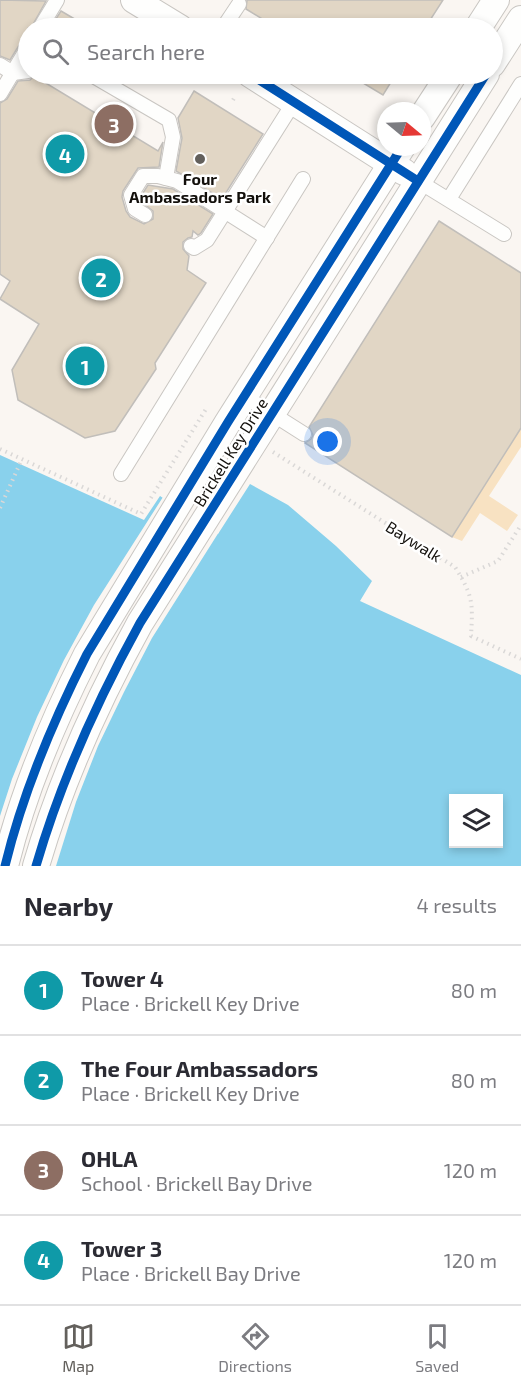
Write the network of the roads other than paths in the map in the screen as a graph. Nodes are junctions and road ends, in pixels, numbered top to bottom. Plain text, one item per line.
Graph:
1 (57, 0) edge
2 (134, 0) edge
3 (496, 0) edge
4 (239, 4) dead end
5 (46, 18) edge
6 (164, 18) edge
7 (230, 18) edge
8 (484, 18) edge
9 (521, 19) edge
10 (503, 47) edge
11 (18, 64) edge
12 (0, 65) edge
13 (18, 72) edge
14 (13, 73) junction
15 (107, 84) edge
16 (266, 84) edge
17 (443, 84) edge
18 (480, 84) edge
19 (521, 84) edge
20 (0, 94) edge
21 (294, 102) junction
22 (431, 103) edge
23 (377, 145) edge
24 (396, 156) edge
25 (398, 156) edge
26 (166, 178) junction
27 (303, 179) dead end
28 (418, 181) junction
29 (449, 200) junction
30 (224, 211) junction
31 (145, 215) dead end
32 (504, 234) dead end
33 (267, 238) junction
34 (191, 246) dead end
35 (244, 396) junction
36 (272, 414) junction
37 (304, 434) dead end
38 (121, 474) dead end
39 (5, 866) edge
40 (36, 866) edge

1 - 5 lane
2 - 6 street
3 - 8 street
4 - 7 lane
9 - 10 street
11 - 14 lane
12 - 14 lane
13 - 14 lane
14 - 20 lane
15 - 26 lane
16 - 21 street
17 - 22 street
18 - 28 street, Brickell Key Drive
19 - 29 lane
21 - 23 street
21 - 30 lane
24 - 35 street, Brickell Key Drive
25 - 28 street
26 - 30 lane
26 - 31 lane
27 - 33 lane
28 - 29 lane
28 - 36 street, Brickell Key Drive
29 - 32 lane
30 - 33 lane
30 - 34 lane
33 - 38 lane
35 - 36 lane
35 - 39 street, Brickell Key Drive
36 - 37 lane
36 - 40 street, Brickell Key Drive

